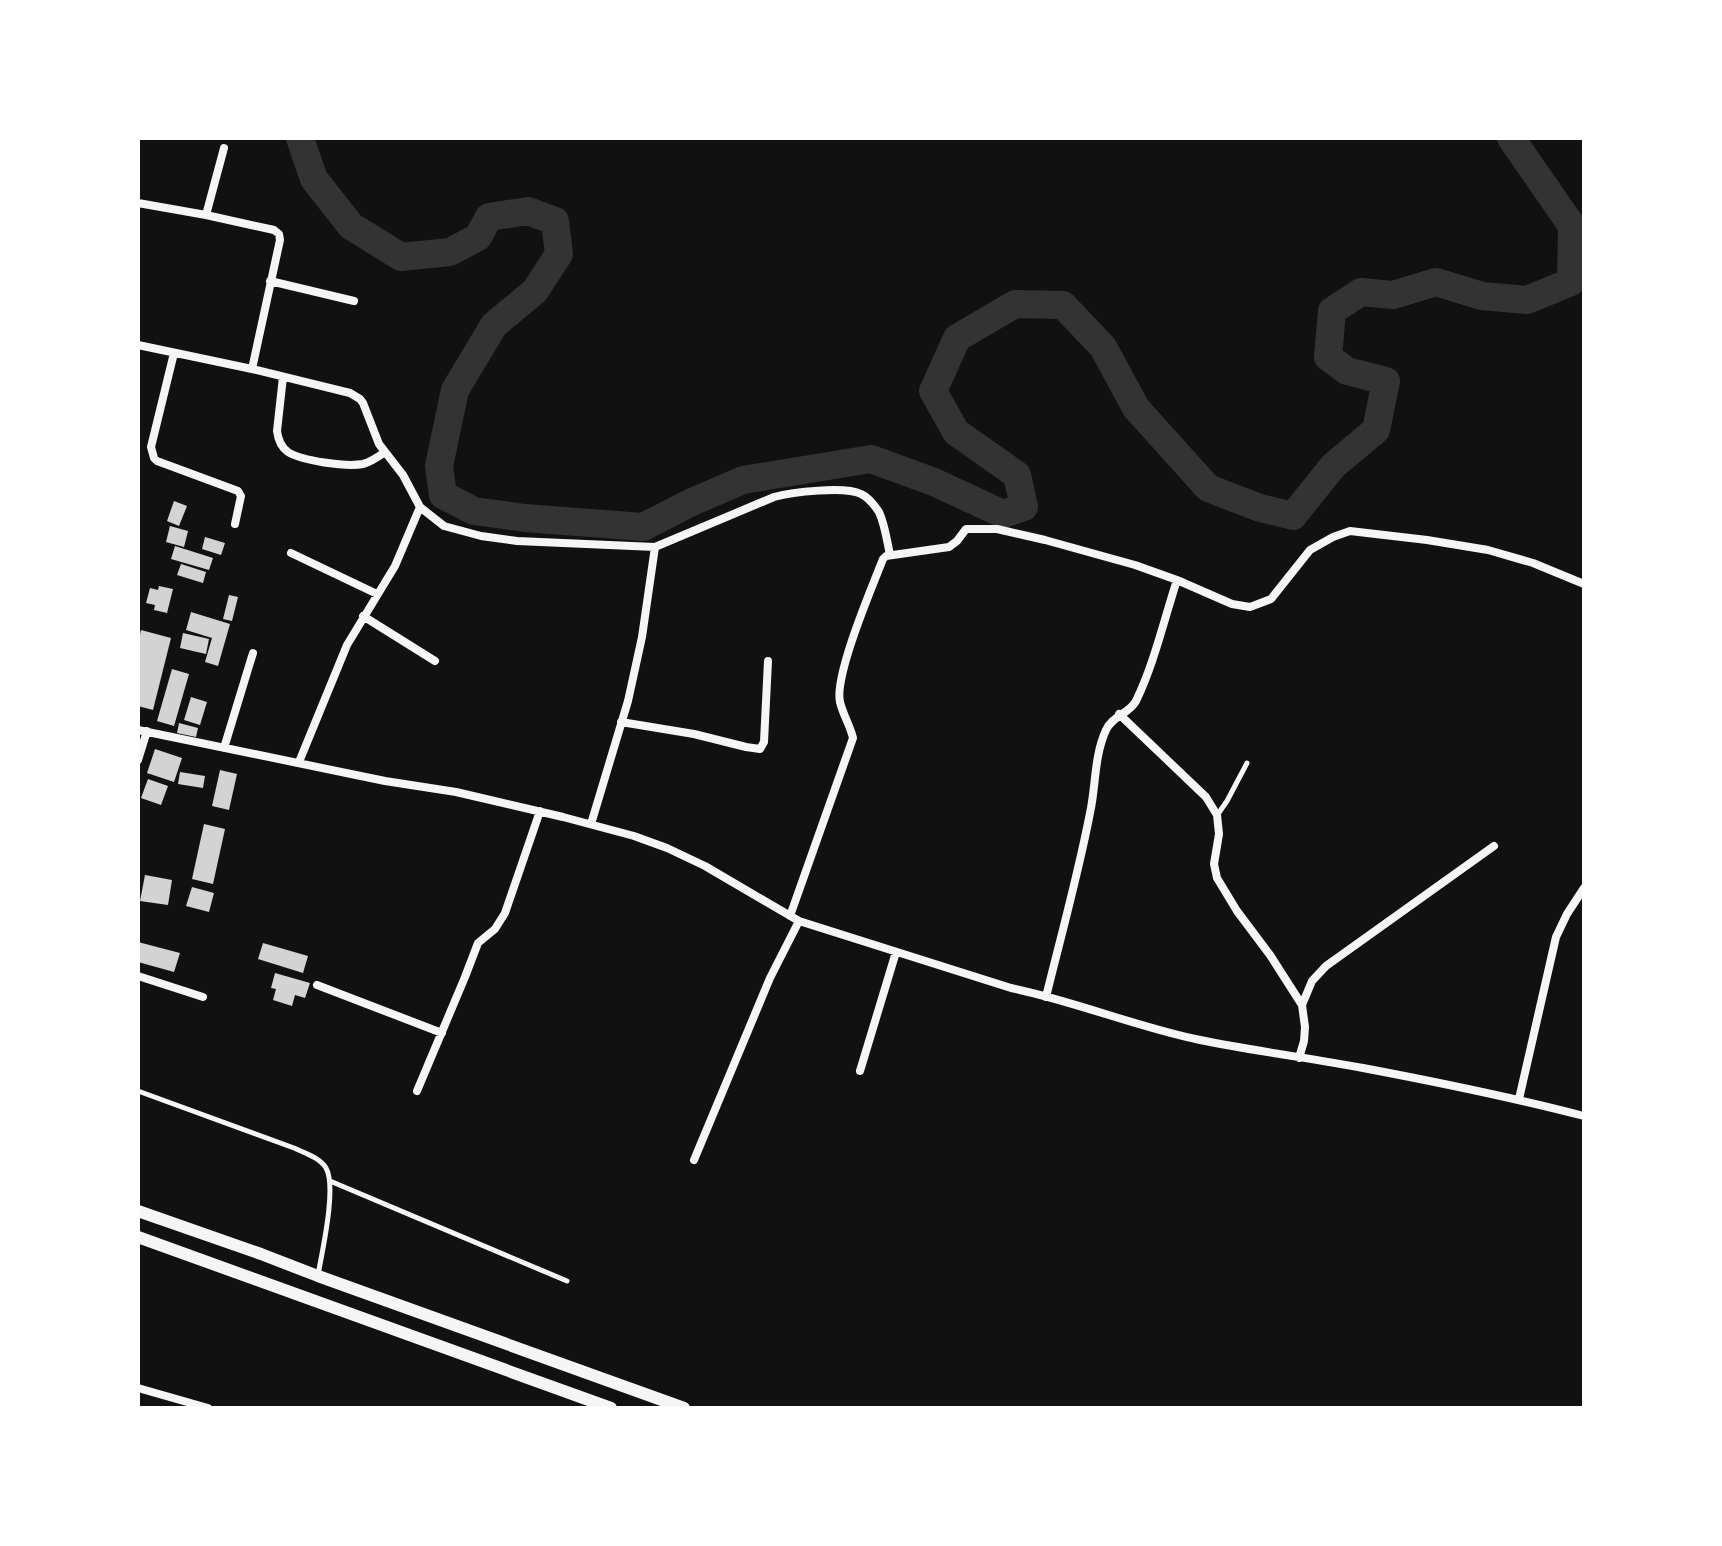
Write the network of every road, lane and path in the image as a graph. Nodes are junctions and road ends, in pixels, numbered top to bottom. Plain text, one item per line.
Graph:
1 (224, 148) dead end
2 (138, 203) edge
3 (206, 215) junction
4 (270, 281) junction
5 (354, 301) dead end
6 (138, 345) edge
7 (174, 353) junction
8 (252, 369) junction
9 (283, 377) junction
10 (385, 452) junction
11 (420, 507) junction
12 (235, 524) dead end
13 (655, 547) junction
14 (291, 553) dead end
15 (890, 555) junction
16 (1177, 580) junction
17 (1584, 584) edge
18 (377, 594) junction
19 (363, 616) junction
20 (253, 653) dead end
21 (435, 661) dead end
22 (768, 661) dead end
23 (1119, 714) junction
24 (621, 722) junction
25 (142, 730) edge
26 (224, 748) junction
27 (138, 760) edge
28 (299, 762) junction
29 (1247, 763) dead end
30 (540, 811) junction
31 (1217, 815) junction
32 (591, 824) junction
33 (1494, 846) dead end
34 (1584, 888) edge
35 (790, 916) junction
36 (799, 921) junction
37 (896, 952) junction
38 (138, 976) edge
39 (317, 985) dead end
40 (203, 997) dead end
41 (1046, 997) junction
42 (1302, 1005) junction
43 (442, 1033) junction
44 (1299, 1058) junction
45 (860, 1071) dead end
46 (138, 1091) edge
47 (417, 1091) dead end
48 (1519, 1099) junction
49 (1584, 1116) edge
50 (694, 1160) dead end
51 (330, 1181) junction
52 (138, 1211) edge
53 (138, 1237) edge
54 (318, 1276) junction
55 (567, 1281) dead end
56 (138, 1388) edge
57 (208, 1408) edge
58 (611, 1408) edge
59 (684, 1408) edge

1 - 3 street
2 - 3 street
3 - 4 street
4 - 5 street
4 - 8 street
6 - 7 street
7 - 8 street
7 - 12 street
8 - 9 street
9 - 10 street
9 - 10 street
10 - 11 street
11 - 13 street
11 - 18 street
13 - 15 street
13 - 24 street
14 - 18 street
15 - 16 street
15 - 35 street
16 - 17 street
16 - 23 street
18 - 19 street
19 - 21 street
19 - 28 street
20 - 26 street
22 - 24 street
23 - 31 street
23 - 41 street
24 - 32 street
25 - 26 street
25 - 27 street
26 - 28 street
28 - 30 street
29 - 31 lane
30 - 32 street
30 - 43 street
31 - 42 street
32 - 35 street
33 - 42 street
34 - 48 street
35 - 36 street
36 - 37 street
36 - 50 street
37 - 41 street
37 - 45 street
38 - 40 street
39 - 43 street
41 - 44 street
42 - 44 street
43 - 47 street
44 - 48 street
46 - 51 lane
48 - 49 street
51 - 54 lane
51 - 55 lane
52 - 54 street
53 - 58 street
54 - 59 street
56 - 57 street

